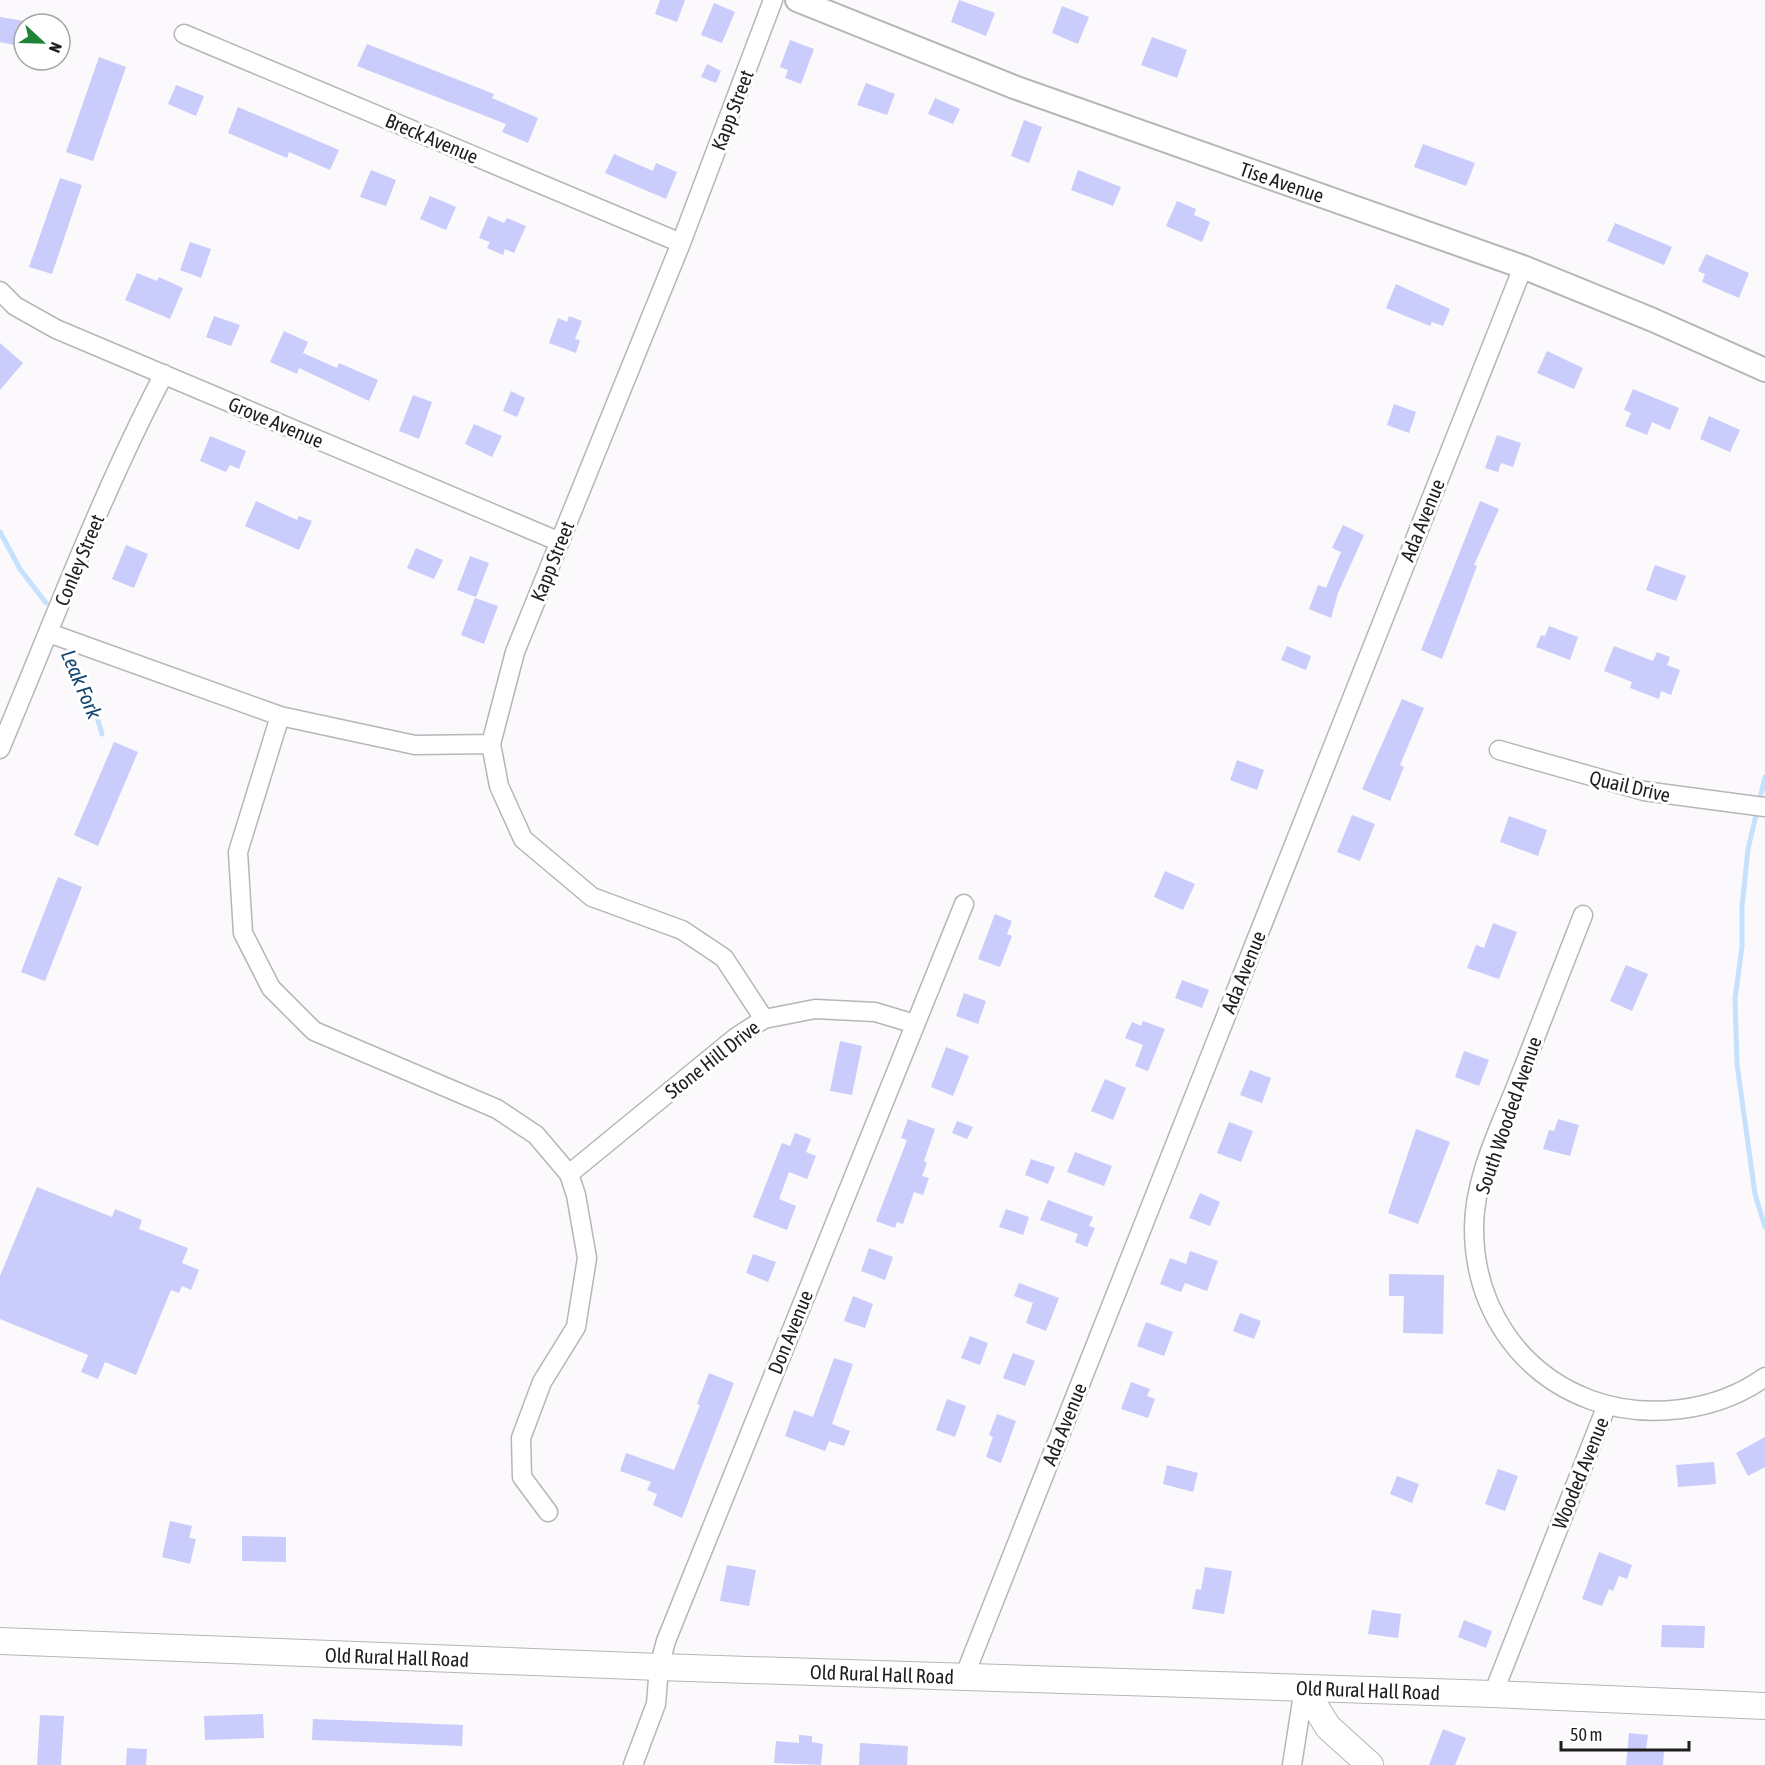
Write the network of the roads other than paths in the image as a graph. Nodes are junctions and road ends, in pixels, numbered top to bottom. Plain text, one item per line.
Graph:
1 (773, 0) edge
2 (797, 0) edge
3 (184, 34) dead end
4 (681, 243) junction
5 (1523, 267) junction
6 (0, 291) edge
7 (1765, 370) edge
8 (164, 374) junction
9 (560, 542) junction
10 (49, 633) junction
11 (280, 716) junction
12 (491, 744) junction
13 (0, 748) edge
14 (1499, 750) dead end
15 (1765, 807) edge
16 (964, 904) dead end
17 (1583, 915) dead end
18 (764, 1019) junction
19 (915, 1024) junction
20 (569, 1174) junction
21 (1765, 1377) edge
22 (1607, 1406) junction
23 (548, 1512) dead end
24 (0, 1641) edge
25 (659, 1667) junction
26 (964, 1677) junction
27 (1304, 1688) junction
28 (1493, 1694) junction
29 (1765, 1707) edge
30 (633, 1765) edge
31 (1292, 1765) edge
32 (1370, 1765) edge

1 - 4 street, Kapp Street
2 - 5 street, Tise Avenue
3 - 4 street, Breck Avenue
4 - 9 street, Kapp Street
5 - 7 street, Tise Avenue
5 - 26 street, Ada Avenue
6 - 8 street, Grove Avenue
8 - 9 street, Grove Avenue
8 - 10 street, Conley Street
9 - 12 street, Kapp Street
10 - 11 street
10 - 13 street, Conley Street
11 - 12 street
11 - 20 street
12 - 18 street, Kapp Street
14 - 15 street, Quail Drive
16 - 19 street, Don Avenue
17 - 22 street, South Wooded Avenue
18 - 19 street, Stone Hill Drive
18 - 20 street, Stone Hill Drive
19 - 25 street, Don Avenue
20 - 23 street
21 - 22 street, Wooded Avenue
22 - 28 street, Wooded Avenue
24 - 25 main road, Old Rural Hall Road
25 - 26 main road, Old Rural Hall Road
25 - 30 street, Don Avenue
26 - 27 main road, Old Rural Hall Road
27 - 28 main road, Old Rural Hall Road
27 - 31 street
27 - 32 main road
28 - 29 main road, Old Rural Hall Road

